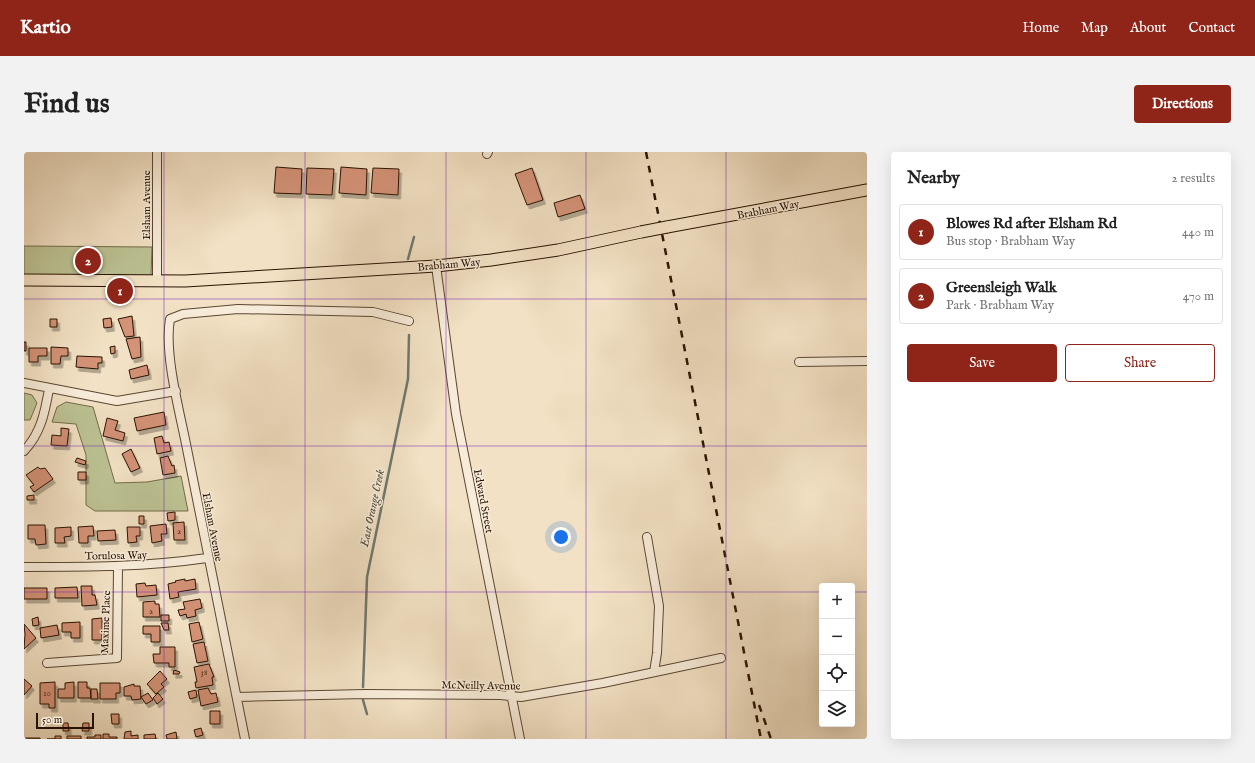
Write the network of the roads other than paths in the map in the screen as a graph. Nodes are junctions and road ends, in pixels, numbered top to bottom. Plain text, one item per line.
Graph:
1 (157, 152) edge
2 (867, 190) edge
3 (436, 266) junction
4 (24, 280) edge
5 (157, 282) junction
6 (409, 321) dead end
7 (867, 361) edge
8 (799, 362) dead end
9 (24, 383) edge
10 (49, 389) junction
11 (176, 391) junction
12 (24, 451) edge
13 (647, 537) dead end
14 (207, 558) junction
15 (24, 567) edge
16 (118, 567) junction
17 (721, 658) dead end
18 (47, 663) dead end
19 (654, 672) junction
20 (512, 696) junction
21 (237, 697) junction
22 (245, 739) edge
23 (520, 739) edge

1 - 5 street, Elsham Avenue
2 - 3 main road, Brabham Way, bridge
3 - 5 main road, Brabham Way
3 - 20 street, Edward Street
4 - 5 main road, Brabham Way
6 - 11 street, Elsham Avenue
7 - 8 street
9 - 10 street
10 - 11 street
10 - 12 street
11 - 14 street, Elsham Avenue
13 - 19 street
14 - 16 street, Torulosa Way
14 - 21 street, Elsham Avenue
15 - 16 street, Torulosa Way
16 - 18 street, Maxime Place
17 - 19 street, McNeilly Avenue
19 - 20 street, McNeilly Avenue
20 - 21 street, McNeilly Avenue
20 - 23 street, Edward Street
21 - 22 street, Elsham Avenue

